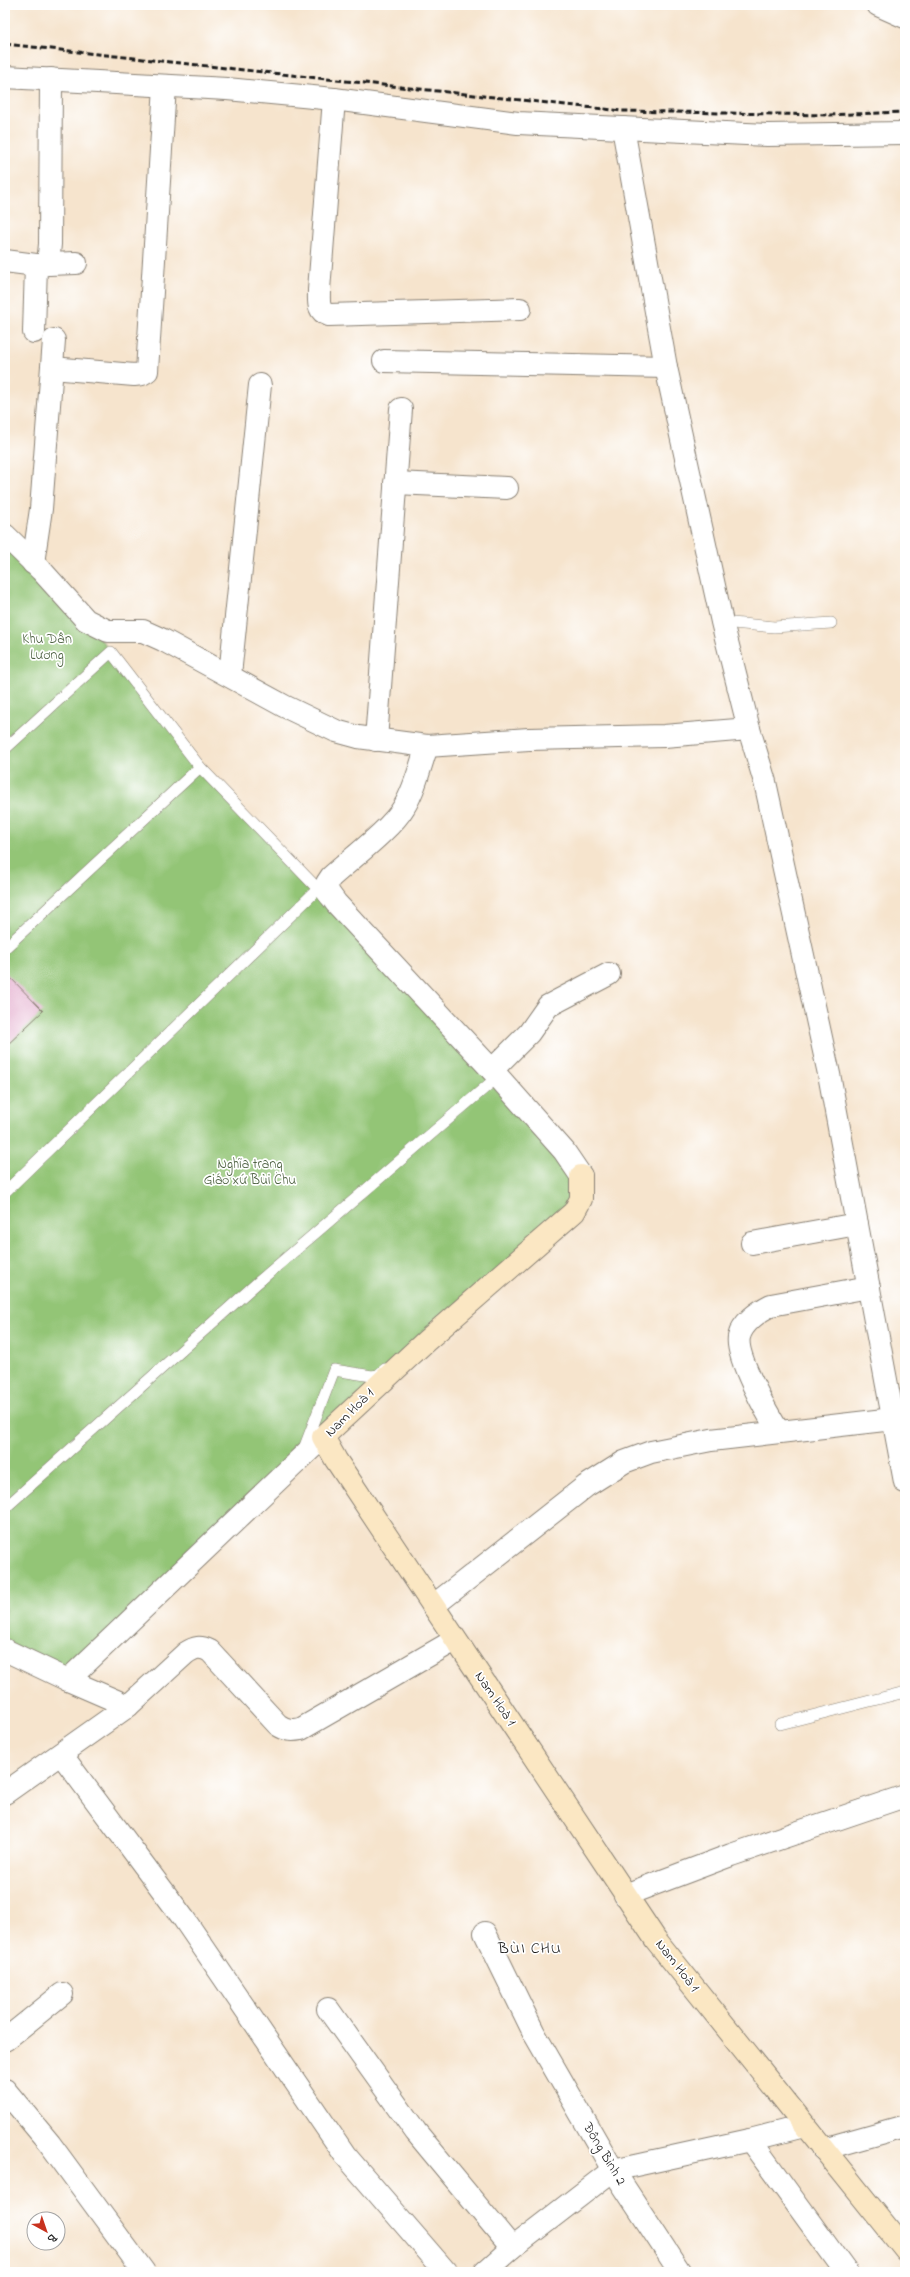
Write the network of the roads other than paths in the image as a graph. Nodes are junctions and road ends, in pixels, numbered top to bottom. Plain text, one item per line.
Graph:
1 (878, 5) edge
2 (905, 17) edge
3 (5, 77) edge
4 (51, 79) junction
5 (165, 86) junction
6 (334, 99) junction
7 (623, 128) junction
8 (905, 133) edge
9 (5, 261) edge
10 (76, 263) dead end
11 (42, 264) junction
12 (520, 309) dead end
13 (384, 361) dead end
14 (52, 368) junction
15 (666, 368) junction
16 (260, 385) dead end
17 (401, 409) dead end
18 (395, 483) junction
19 (507, 488) dead end
20 (5, 535) edge
21 (33, 563) junction
22 (722, 622) junction
23 (831, 623) dead end
24 (230, 676) junction
25 (749, 729) junction
26 (376, 740) junction
27 (427, 746) junction
28 (5, 749) edge
29 (200, 767) junction
30 (318, 889) junction
31 (5, 948) edge
32 (609, 974) dead end
33 (493, 1075) junction
34 (5, 1192) edge
35 (857, 1224) junction
36 (752, 1243) dead end
37 (869, 1288) junction
38 (893, 1419) junction
39 (779, 1432) junction
40 (323, 1437) junction
41 (905, 1482) edge
42 (5, 1508) edge
43 (433, 1606) junction
44 (5, 1640) edge
45 (455, 1640) junction
46 (5, 1650) edge
47 (68, 1680) junction
48 (905, 1692) edge
49 (128, 1706) junction
50 (780, 1724) dead end
51 (61, 1754) junction
52 (5, 1793) edge
53 (905, 1796) edge
54 (625, 1895) junction
55 (485, 1933) dead end
56 (62, 1994) dead end
57 (328, 2009) dead end
58 (5, 2040) edge
59 (5, 2090) edge
60 (804, 2126) junction
61 (905, 2126) edge
62 (750, 2140) junction
63 (823, 2149) junction
64 (613, 2170) junction
65 (512, 2248) junction
66 (905, 2250) edge
67 (490, 2270) edge
68 (144, 2272) edge
69 (446, 2272) edge
70 (680, 2272) edge
71 (846, 2272) edge

1 - 2 street
3 - 4 street
4 - 5 street
4 - 11 street
5 - 6 street
5 - 14 street
6 - 7 street
6 - 12 street
7 - 8 street
7 - 15 street
9 - 11 street
10 - 11 street
11 - 14 street
13 - 15 street
14 - 21 street
15 - 22 street
16 - 24 street
17 - 18 street
18 - 19 street
18 - 26 street
20 - 21 street
21 - 24 street
22 - 23 lane
22 - 25 street
24 - 26 street
25 - 27 street
25 - 35 street
26 - 27 street
27 - 33 street
28 - 29 lane
29 - 30 lane
29 - 31 lane
30 - 33 lane
30 - 34 lane
32 - 33 street
33 - 40 street, Nam Hoà 1
33 - 42 lane
33 - 44 lane
35 - 36 street
35 - 37 street
37 - 38 street
37 - 39 street
38 - 39 street
38 - 41 street
39 - 43 street
40 - 43 street, Nam Hoà 1
40 - 47 street
43 - 45 street, Nam Hoà 1
45 - 49 street
45 - 54 street, Nam Hoà 1
46 - 47 street
47 - 49 street
48 - 50 lane
49 - 51 street
51 - 52 street
51 - 69 street
53 - 54 street
54 - 60 street, Nam Hoà 1
55 - 64 street, Đông Bình 2
56 - 58 street
57 - 65 street
59 - 68 street
60 - 62 street
60 - 63 street, Nam Hoà 1
61 - 63 street
62 - 64 street
62 - 71 street
63 - 66 street, Nam Hoà 1
64 - 65 street
64 - 70 street, Đông Bình 2
65 - 67 street

